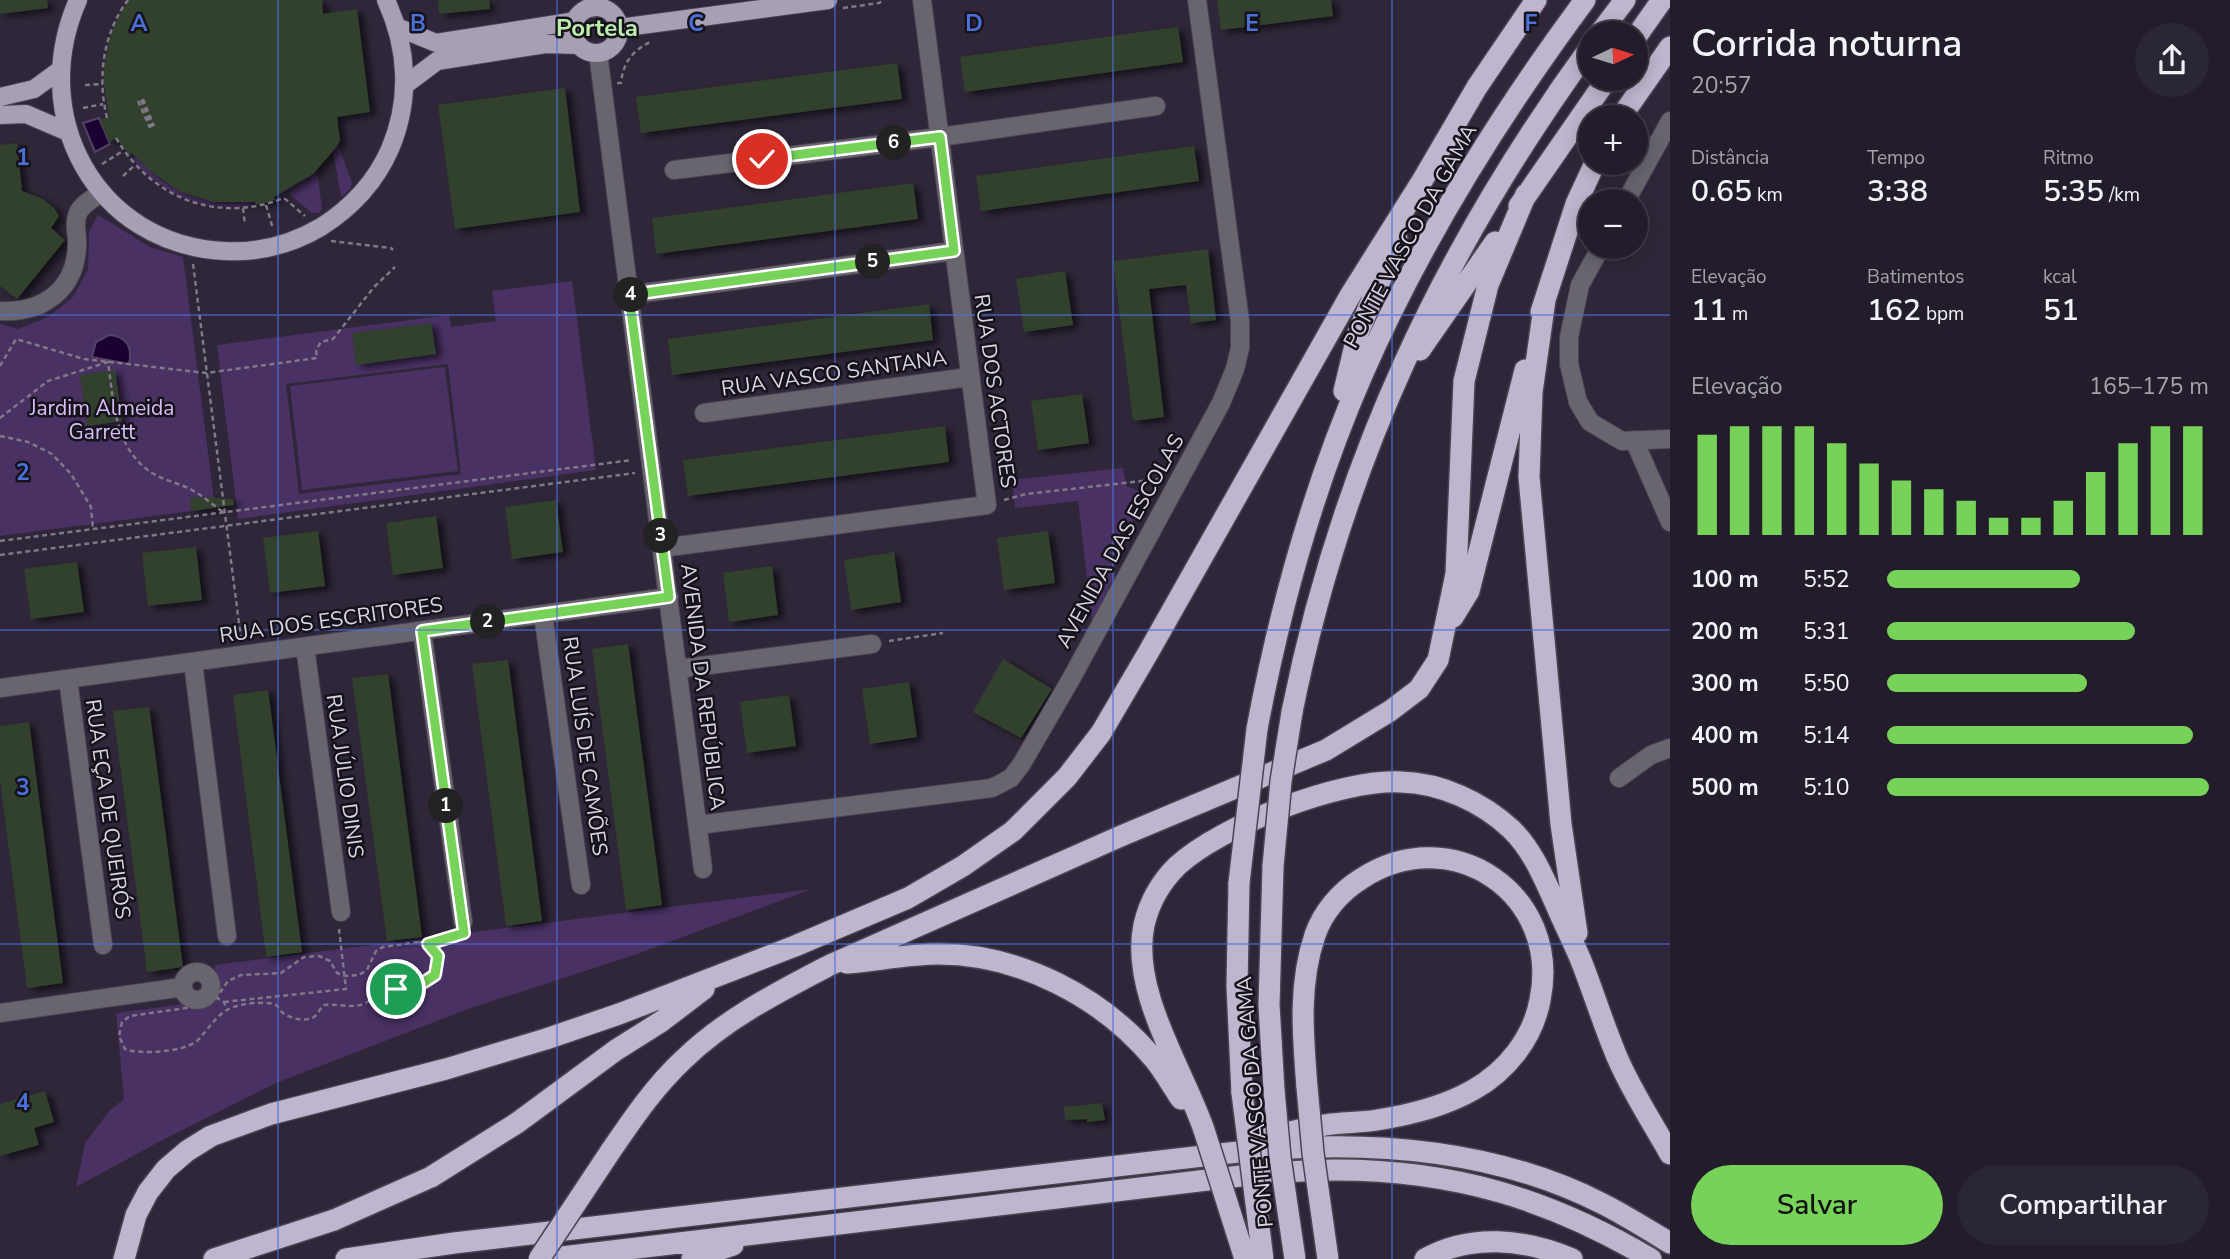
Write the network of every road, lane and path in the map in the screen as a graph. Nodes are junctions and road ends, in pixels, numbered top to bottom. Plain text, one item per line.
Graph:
1 (78, 0) edge
2 (128, 0) edge
3 (386, 0) edge
4 (828, 0) edge
5 (922, 0) edge
6 (1197, 0) edge
7 (1536, 0) edge
8 (1585, 0) edge
9 (1625, 0) edge
10 (1662, 0) edge
11 (592, 4) edge
12 (576, 21) junction
13 (1609, 21) edge
14 (1647, 21) edge
15 (655, 23) junction
16 (397, 27) junction
17 (619, 28) junction
18 (579, 45) junction
19 (1670, 47) edge
20 (598, 53) junction
21 (1578, 64) edge
22 (60, 70) junction
23 (103, 84) junction
24 (86, 85) dead end
25 (405, 85) junction
26 (602, 85) junction
27 (1599, 91) edge
28 (0, 97) edge
29 (141, 100) dead end
30 (103, 104) junction
31 (1629, 105) edge
32 (1156, 106) dead end
33 (79, 108) dead end
34 (0, 115) edge
35 (107, 118) dead end
36 (1670, 121) edge
37 (152, 127) dead end
38 (68, 132) junction
39 (940, 137) junction
40 (116, 138) dead end
41 (123, 151) junction
42 (102, 164) dead end
43 (135, 165) junction
44 (674, 170) dead end
45 (1589, 175) edge
46 (123, 176) dead end
47 (1422, 180) junction
48 (1633, 189) edge
49 (102, 192) junction
50 (1526, 194) junction
51 (266, 205) junction
52 (243, 208) junction
53 (312, 221) dead end
54 (245, 225) dead end
55 (272, 229) dead end
56 (331, 241) dead end
57 (393, 250) dead end
58 (954, 251) junction
59 (194, 257) dead end
60 (1594, 259) edge
61 (395, 267) dead end
62 (629, 295) junction
63 (1545, 300) junction
64 (0, 312) edge
65 (108, 362) junction
66 (0, 366) edge
67 (206, 373) junction
68 (969, 377) junction
69 (1390, 391) junction
70 (704, 413) dead end
71 (0, 418) edge
72 (0, 436) edge
73 (1670, 439) edge
74 (1634, 440) junction
75 (637, 459) dead end
76 (1328, 461) junction
77 (643, 472) dead end
78 (1182, 477) junction
79 (988, 505) junction
80 (225, 513) junction
81 (1670, 522) edge
82 (226, 526) junction
83 (93, 529) junction
84 (0, 541) edge
85 (662, 548) junction
86 (0, 555) edge
87 (669, 597) junction
88 (544, 614) junction
89 (422, 631) junction
90 (1444, 631) junction
91 (943, 633) dead end
92 (872, 644) joint
93 (305, 647) junction
94 (243, 655) junction
95 (193, 662) junction
96 (678, 669) junction
97 (68, 679) junction
98 (0, 688) edge
99 (1670, 748) edge
100 (1619, 778) dead end
101 (698, 825) junction
102 (703, 869) dead end
103 (581, 885) dead end
104 (341, 912) joint
105 (463, 922) joint
106 (227, 936) dead end
107 (428, 944) junction
108 (103, 945) dead end
109 (1580, 960) junction
110 (831, 965) junction
111 (725, 974) junction
112 (345, 976) junction
113 (217, 998) junction
114 (227, 1010) junction
115 (0, 1013) edge
116 (1204, 1130) junction
117 (1670, 1154) edge
118 (1148, 1164) junction
119 (771, 1232) junction
120 (1670, 1243) edge
121 (124, 1259) edge
122 (214, 1259) edge
123 (346, 1259) edge
124 (539, 1259) edge
125 (545, 1259) edge
126 (692, 1259) edge
127 (1245, 1259) edge
128 (1263, 1259) edge
129 (1295, 1259) edge
130 (1328, 1259) edge
131 (1425, 1259) edge
132 (1572, 1259) edge
133 (1651, 1259) edge

1 - 22 main road
2 - 23 path
3 - 16 main road
4 - 15 main road
5 - 39 street, RUA DOS ACTORES
6 - 78 street, AVENIDA DAS ESCOLAS
7 - 47 highway
8 - 76 highway, PONTE VASCO DA GAMA
9 - 13 highway
10 - 14 highway
11 - 12 main road
11 - 17 main road
12 - 16 main road
12 - 18 main road
15 - 17 main road
15 - 26 path
16 - 25 main road
17 - 20 main road
18 - 20 main road
18 - 25 main road
19 - 31 highway
20 - 26 street, AVENIDA DA REPÚBLICA
21 - 69 highway, PONTE VASCO DA GAMA
22 - 28 main road
22 - 38 main road
23 - 24 path
23 - 30 path
25 - 49 main road
26 - 62 street, AVENIDA DA REPÚBLICA
27 - 50 highway
29 - 37 path
30 - 33 path
30 - 35 path
32 - 39 street
34 - 38 main road
36 - 48 street
38 - 49 main road
39 - 44 street
39 - 58 street, RUA DOS ACTORES
40 - 41 path
41 - 42 path
41 - 43 path
43 - 46 path
43 - 52 path
45 - 63 highway
47 - 76 highway
47 - 111 highway
49 - 64 street
50 - 69 highway
50 - 90 highway
51 - 52 path
51 - 53 path
51 - 55 path
52 - 54 path
56 - 57 path
58 - 62 street
58 - 68 street, RUA DOS ACTORES
59 - 67 path
60 - 74 street
61 - 67 path
62 - 85 street, AVENIDA DA REPÚBLICA
63 - 90 highway
63 - 109 highway
65 - 66 path
65 - 67 path
65 - 71 path
65 - 80 path
67 - 80 path
68 - 70 street, RUA VASCO SANTANA
68 - 79 street, RUA DOS ACTORES
69 - 129 highway, PONTE VASCO DA GAMA, bridge
72 - 83 path
73 - 74 street
74 - 81 street
75 - 80 path
76 - 128 highway, PONTE VASCO DA GAMA, bridge
77 - 82 path
78 - 79 path
78 - 101 street, AVENIDA DAS ESCOLAS
79 - 85 street, RUA DOS ACTORES
80 - 82 path
80 - 83 path
82 - 86 path
82 - 94 path
83 - 84 path
85 - 87 street, AVENIDA DA REPÚBLICA
87 - 88 street, RUA DOS ESCRITORES
87 - 96 street, AVENIDA DA REPÚBLICA
88 - 89 street, RUA DOS ESCRITORES
88 - 103 street, RUA LUÍS DE CAMÕES
89 - 93 street, RUA DOS ESCRITORES
89 - 105 street
90 - 110 highway
91 - 92 path
92 - 96 street
93 - 94 street, RUA DOS ESCRITORES
93 - 104 street, RUA JÚLIO DINIS
94 - 95 street, RUA DOS ESCRITORES
95 - 97 street, RUA DOS ESCRITORES
95 - 106 street
96 - 101 street, AVENIDA DA REPÚBLICA
97 - 98 street, RUA DOS ESCRITORES
97 - 108 street, RUA EÇA DE QUEIRÓS
99 - 100 street
101 - 102 street, AVENIDA DA REPÚBLICA
104 - 112 path
105 - 107 path
107 - 112 path
107 - 114 path
109 - 116 highway
109 - 117 highway
110 - 116 highway
110 - 124 highway, bridge
111 - 121 highway
111 - 122 highway
112 - 113 path
112 - 113 path
113 - 114 path
113 - 114 path
113 - 115 street
116 - 127 highway, bridge
118 - 120 highway
118 - 123 highway
118 - 130 highway, bridge
119 - 125 highway
119 - 126 highway
119 - 133 highway
131 - 132 highway

